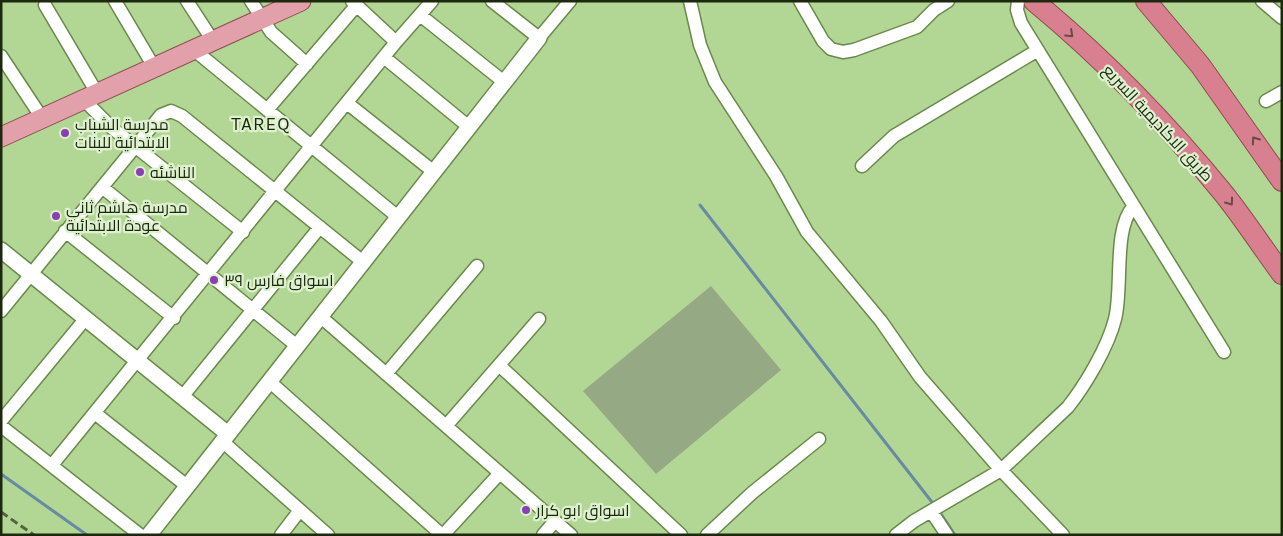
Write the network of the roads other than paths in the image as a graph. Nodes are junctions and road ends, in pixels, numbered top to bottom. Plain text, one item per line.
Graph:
1 (115, 1) edge
2 (187, 1) edge
3 (251, 1) edge
4 (301, 1) edge
5 (432, 1) edge
6 (492, 1) edge
7 (570, 1) edge
8 (690, 1) edge
9 (800, 1) edge
10 (948, 1) edge
11 (1018, 1) edge
12 (1034, 1) edge
13 (1146, 1) edge
14 (1262, 1) edge
15 (354, 3) edge
16 (45, 5) dead end
17 (420, 15) junction
18 (1282, 18) edge
19 (261, 19) junction
20 (539, 38) junction
21 (213, 41) junction
22 (396, 42) junction
23 (193, 49) junction
24 (1038, 50) junction
25 (1, 56) edge
26 (385, 58) junction
27 (307, 64) junction
28 (154, 67) junction
29 (504, 82) junction
30 (1282, 92) edge
31 (90, 96) junction
32 (1266, 101) dead end
33 (347, 103) junction
34 (267, 110) junction
35 (42, 118) junction
36 (469, 127) junction
37 (1, 137) edge
38 (136, 146) junction
39 (312, 147) junction
40 (862, 166) dead end
41 (434, 172) junction
42 (1282, 181) edge
43 (102, 187) junction
44 (277, 191) junction
45 (1133, 207) junction
46 (398, 217) junction
47 (320, 227) junction
48 (65, 231) junction
49 (243, 232) junction
50 (1, 250) edge
51 (363, 262) junction
52 (477, 266) dead end
53 (210, 273) junction
54 (30, 274) junction
55 (1282, 275) edge
56 (253, 310) junction
57 (1, 311) edge
58 (321, 317) junction
59 (86, 318) junction
60 (174, 318) junction
61 (539, 319) dead end
62 (297, 346) junction
63 (1224, 352) dead end
64 (138, 361) junction
65 (499, 365) junction
66 (386, 374) junction
67 (269, 381) junction
68 (182, 396) junction
69 (96, 414) junction
70 (1, 421) edge
71 (1, 426) edge
72 (446, 426) junction
73 (225, 437) junction
74 (819, 439) dead end
75 (52, 464) junction
76 (1002, 470) junction
77 (500, 473) junction
78 (186, 486) junction
79 (300, 510) junction
80 (931, 511) junction
81 (555, 521) junction
82 (140, 535) edge
83 (149, 535) edge
84 (281, 535) edge
85 (328, 535) edge
86 (442, 535) edge
87 (543, 535) edge
88 (571, 535) edge
89 (681, 535) edge
90 (707, 535) edge
91 (896, 535) edge
92 (947, 535) edge
93 (1063, 535) edge

1 - 28 street
2 - 21 street
3 - 19 street
4 - 19 main road
5 - 17 street
6 - 20 street
7 - 20 street
8 - 76 street
9 - 10 street
11 - 24 street
12 -> 55 highway, طريق الاكاديمية السريع
42 -> 13 highway
14 - 18 street
15 - 22 street
15 - 27 street
16 - 31 street
17 - 22 street
17 - 29 street
19 - 21 main road
19 - 27 street
20 - 29 street
21 - 23 main road
22 - 26 street
23 - 28 main road
23 - 34 street
24 - 40 street
24 - 45 street
25 - 35 street
26 - 33 street
26 - 36 street
27 - 34 street
28 - 31 main road
29 - 36 street
30 - 32 street
31 - 35 main road
31 - 38 street
33 - 39 street
33 - 41 street
34 - 39 street
35 - 37 main road
36 - 41 street
38 - 43 street
38 - 44 street
38 - 49 street
39 - 44 street
39 - 46 street
41 - 46 street
43 - 48 street
43 - 53 street
44 - 47 street
44 - 49 street
45 - 63 street
45 - 76 street
46 - 51 street
47 - 51 street
47 - 56 street
48 - 54 street
48 - 60 street
49 - 53 street
50 - 54 street
51 - 58 street
52 - 66 street
53 - 56 street
53 - 60 street
54 - 57 street
54 - 59 street
56 - 62 street
56 - 68 street
58 - 62 street
58 - 66 street
59 - 64 street
59 - 70 street
60 - 64 street
61 - 65 street
62 - 67 street
64 - 68 street
64 - 69 street
65 - 72 street
65 - 89 street
66 - 72 street
67 - 73 street
67 - 86 street
68 - 73 street
69 - 75 street
69 - 78 street
71 - 75 street
72 - 77 street
73 - 78 street
73 - 79 street
74 - 90 street
75 - 82 street
76 - 80 street
76 - 93 street
77 - 81 street
77 - 86 street
78 - 83 street
79 - 84 street
79 - 85 street
80 - 91 street
80 - 92 street
81 - 87 street
81 - 88 street

